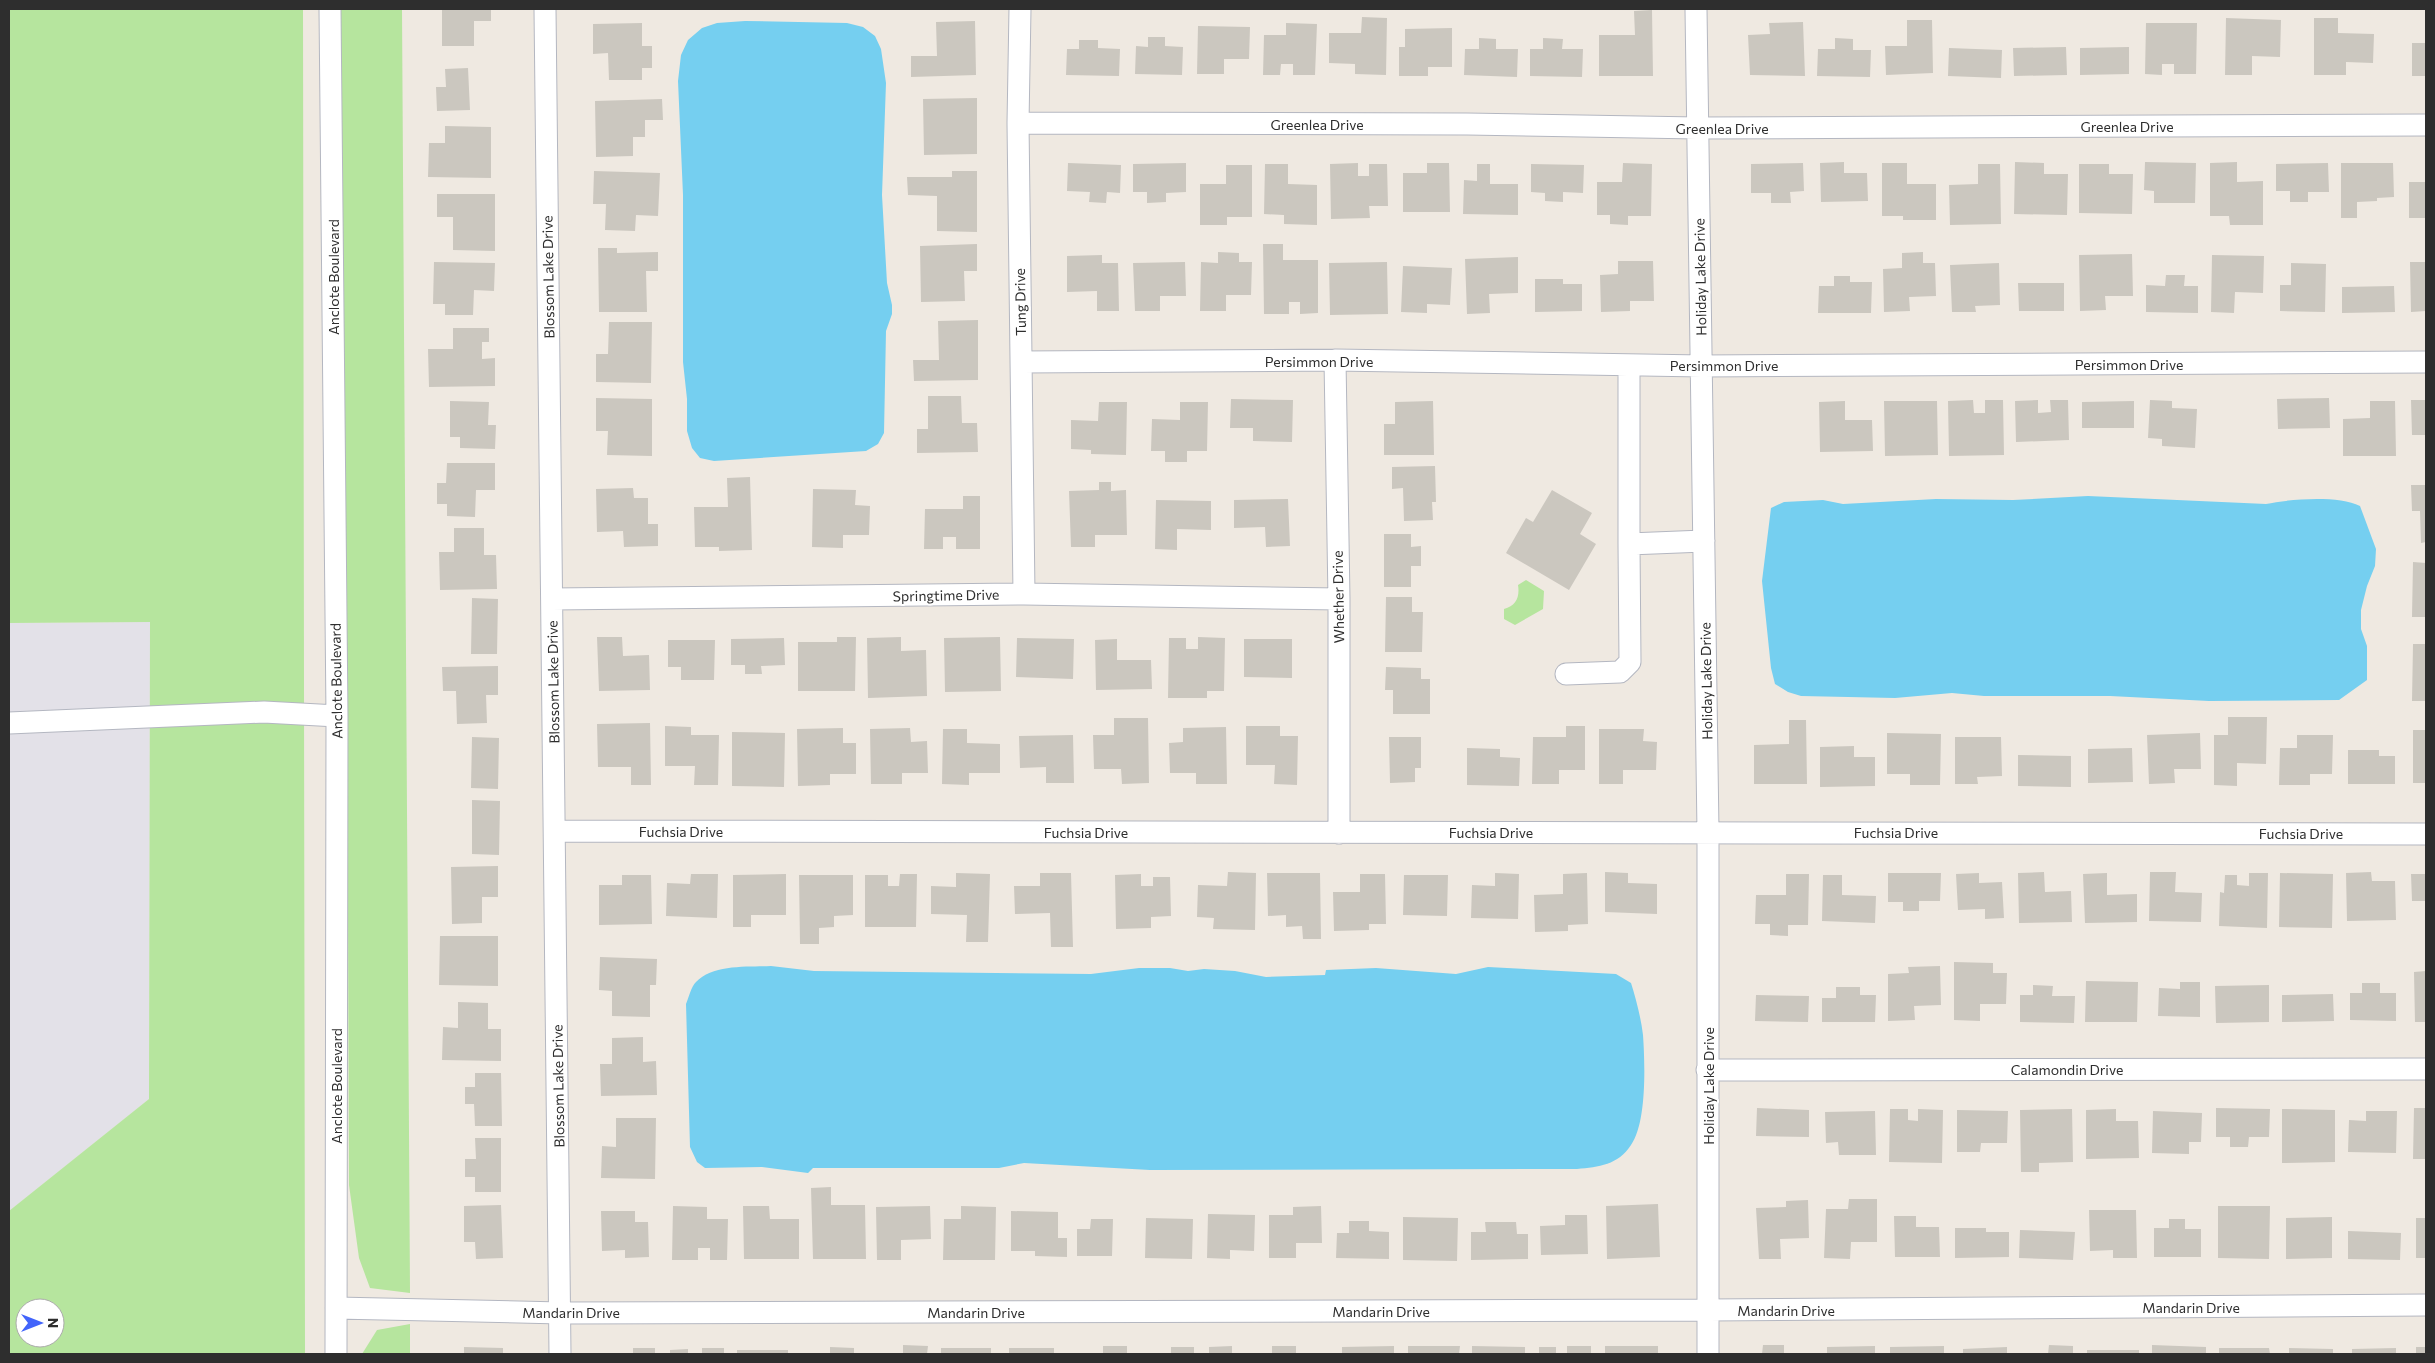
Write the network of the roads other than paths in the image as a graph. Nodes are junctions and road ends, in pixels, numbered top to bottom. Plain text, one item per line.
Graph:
1 (330, 9) edge
2 (545, 9) edge
3 (1020, 9) edge
4 (1696, 9) edge
5 (1018, 123) junction
6 (2426, 125) edge
7 (1696, 128) junction
8 (1335, 360) junction
9 (1021, 362) junction
10 (2426, 362) edge
11 (1629, 365) junction
12 (1702, 366) junction
13 (1704, 541) junction
14 (1629, 544) junction
15 (1024, 594) junction
16 (552, 599) junction
17 (1339, 599) junction
18 (1566, 674) dead end
19 (337, 716) junction
20 (9, 723) edge
21 (555, 831) junction
22 (1708, 831) junction
23 (1339, 833) junction
24 (2426, 834) edge
25 (2426, 1068) edge
26 (1708, 1070) junction
27 (2426, 1305) edge
28 (336, 1308) junction
29 (1708, 1310) junction
30 (561, 1313) junction
31 (336, 1354) edge
32 (560, 1354) edge
33 (1708, 1354) edge

1 - 19 street, Anclote Boulevard
2 - 16 street, Blossom Lake Drive
3 - 5 street, Tung Drive
4 - 7 street, Holiday Lake Drive
5 - 7 street, Greenlea Drive
5 - 9 street, Tung Drive
6 - 7 street, Greenlea Drive
7 - 12 street, Holiday Lake Drive
8 - 9 street, Persimmon Drive
8 - 11 street, Persimmon Drive
8 - 17 street, Whether Drive
9 - 15 street, Tung Drive
10 - 12 street, Persimmon Drive
11 - 12 street, Persimmon Drive
11 - 14 street
12 - 13 street, Holiday Lake Drive
13 - 14 street
13 - 22 street, Holiday Lake Drive
14 - 18 street
15 - 16 street, Springtime Drive
15 - 17 street, Springtime Drive
16 - 21 street, Blossom Lake Drive
17 - 23 street, Whether Drive
19 - 20 street
19 - 28 street, Anclote Boulevard
21 - 23 street, Fuchsia Drive
21 - 30 street, Blossom Lake Drive
22 - 23 street, Fuchsia Drive
22 - 24 street, Fuchsia Drive
22 - 26 street, Holiday Lake Drive
25 - 26 street, Calamondin Drive
26 - 29 street, Holiday Lake Drive
27 - 29 street, Mandarin Drive
28 - 30 street, Mandarin Drive
28 - 31 street, Anclote Boulevard
29 - 30 street, Mandarin Drive
29 - 33 street, Holiday Lake Drive
30 - 32 street, Blossom Lake Drive

